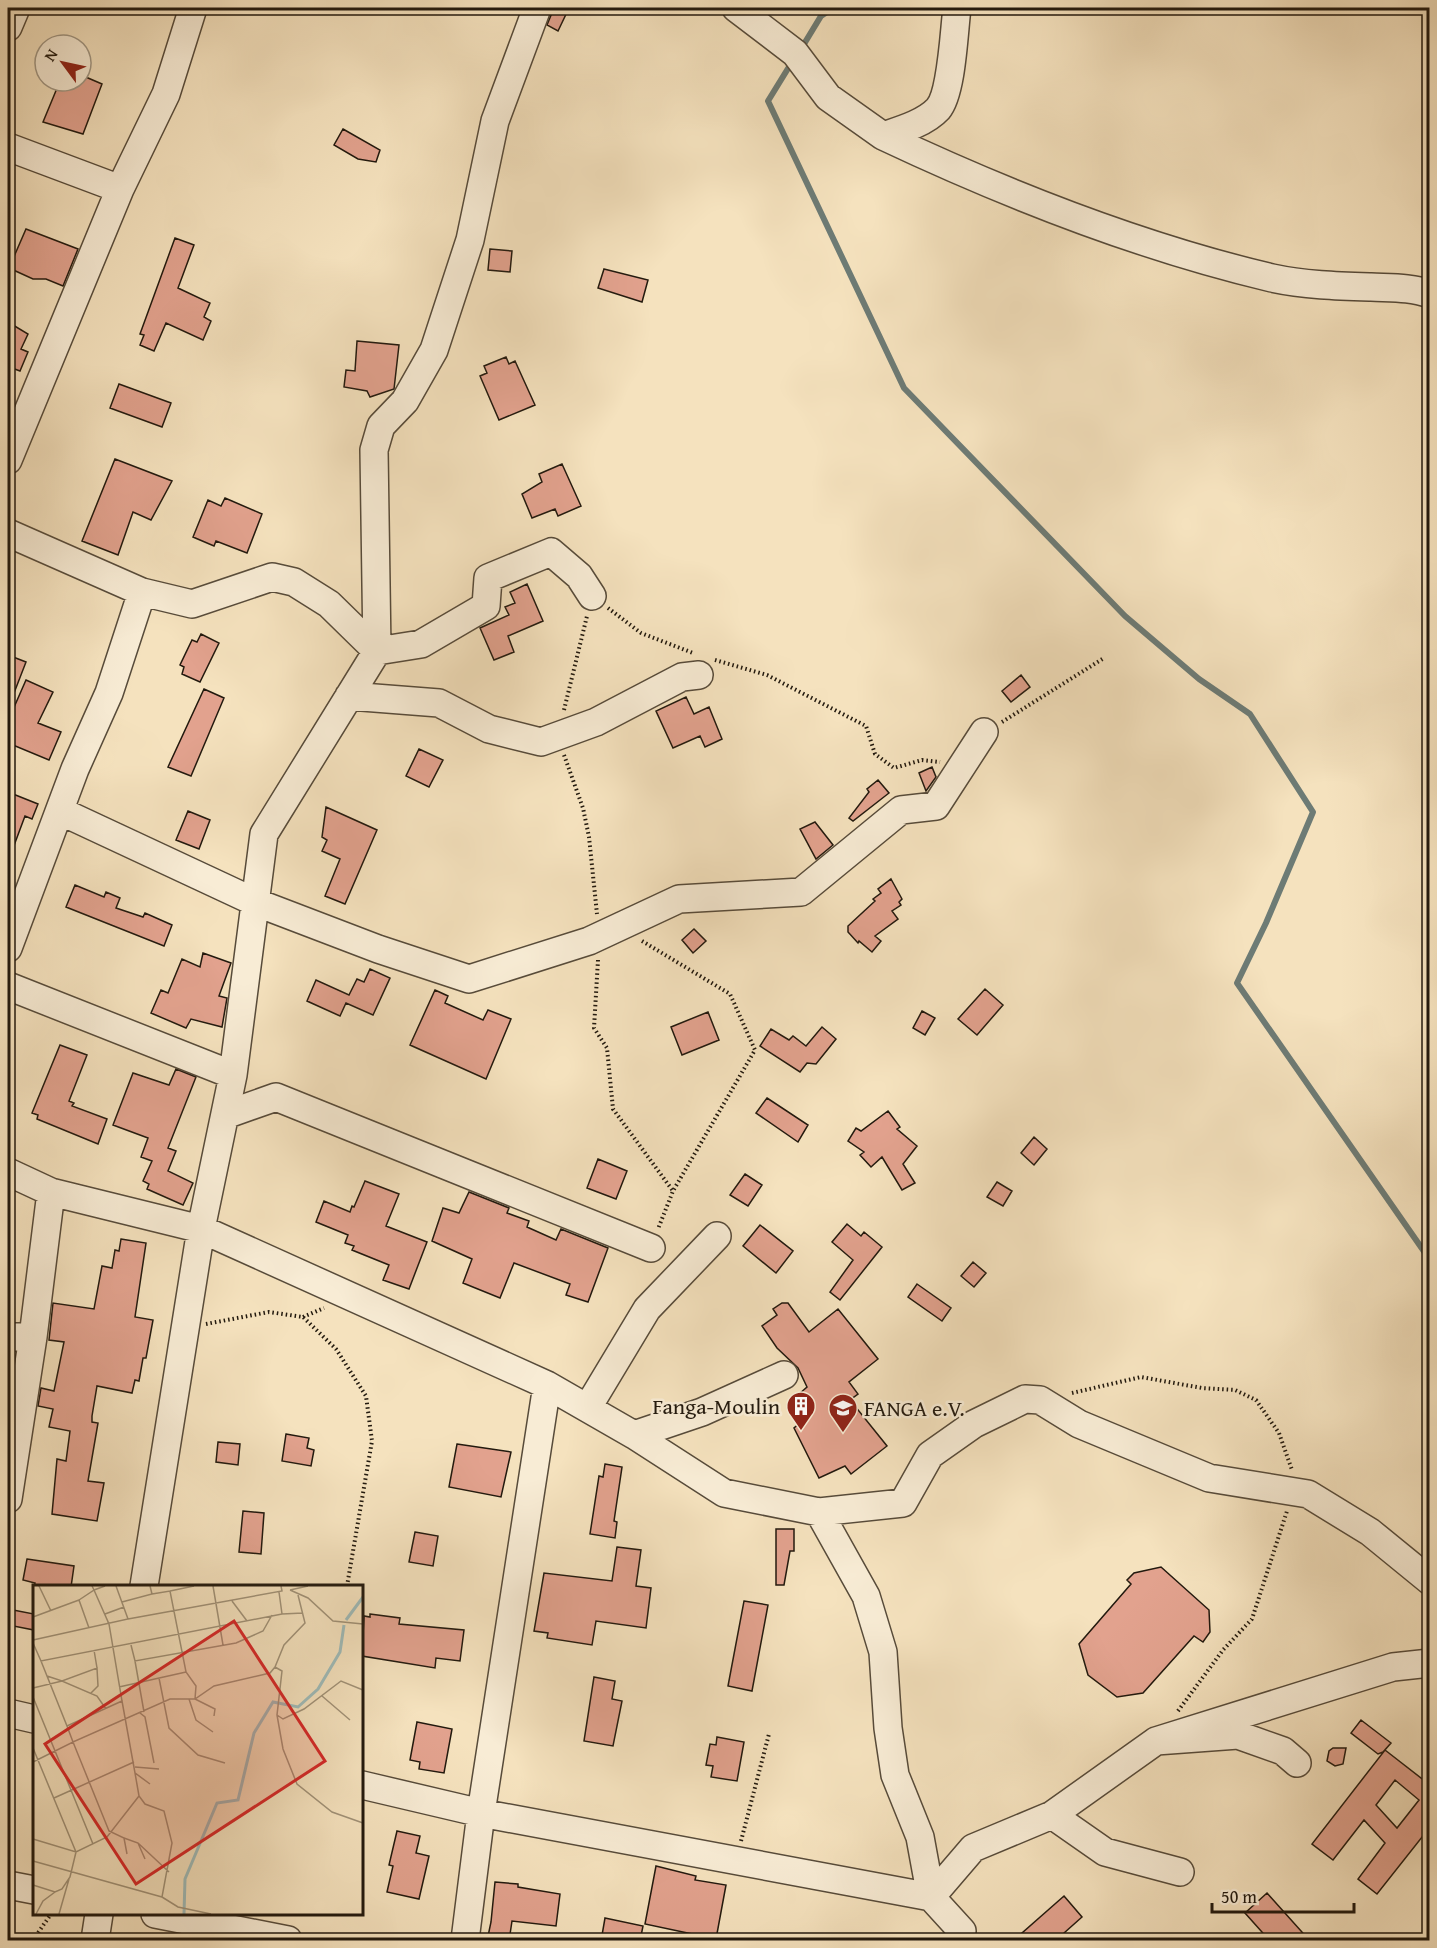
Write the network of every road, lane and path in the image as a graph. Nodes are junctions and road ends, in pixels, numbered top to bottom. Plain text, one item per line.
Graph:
1 (16, 8) edge
2 (193, 8) edge
3 (537, 8) edge
4 (736, 8) edge
5 (957, 8) edge
6 (8, 27) edge
7 (884, 136) junction
8 (8, 147) edge
9 (120, 189) junction
10 (1430, 294) edge
11 (8, 460) edge
12 (8, 533) edge
13 (142, 592) junction
14 (592, 596) junction
15 (377, 651) junction
16 (1104, 658) dead end
17 (705, 663) junction
18 (349, 696) junction
19 (984, 732) joint
20 (557, 736) junction
21 (950, 763) dead end
22 (60, 811) junction
23 (255, 902) junction
24 (606, 933) junction
25 (8, 948) edge
26 (8, 986) edge
27 (233, 1075) junction
28 (225, 1115) junction
29 (8, 1172) edge
30 (673, 1191) junction
31 (51, 1192) junction
32 (201, 1229) junction
33 (717, 1236) dead end
34 (651, 1248) joint
35 (185, 1328) junction
36 (20, 1337) edge
37 (784, 1375) dead end
38 (547, 1385) junction
39 (1040, 1400) junction
40 (588, 1407) junction
41 (634, 1435) junction
42 (1296, 1492) junction
43 (8, 1499) edge
44 (819, 1512) junction
45 (1430, 1581) edge
46 (144, 1585) edge
47 (347, 1585) edge
48 (1430, 1664) edge
49 (8, 1713) edge
50 (1176, 1714) dead end
51 (33, 1719) edge
52 (769, 1734) dead end
53 (1156, 1741) junction
54 (1297, 1763) dead end
55 (363, 1785) edge
56 (481, 1813) junction
57 (1052, 1815) junction
58 (735, 1862) junction
59 (1180, 1872) dead end
60 (8, 1885) edge
61 (33, 1890) edge
62 (931, 1897) junction
63 (50, 1915) edge
64 (99, 1915) edge
65 (160, 1915) edge
66 (33, 1941) edge
67 (95, 1941) edge
68 (288, 1941) edge
69 (465, 1941) edge
70 (962, 1941) edge

1 - 6 street
2 - 9 street
3 - 15 street
4 - 7 street
5 - 7 street
7 - 10 street
8 - 9 street
9 - 11 street
12 - 13 street
13 - 15 street
13 - 22 street
14 - 15 street
14 - 17 path
14 - 20 path
15 - 18 street
16 - 19 path
17 - 20 street
17 - 21 path
18 - 20 street
18 - 23 street
19 - 24 street
20 - 24 path
22 - 23 street
22 - 25 street
23 - 24 street
23 - 27 street
24 - 30 path
24 - 30 path
26 - 27 street
27 - 28 street
28 - 32 street
28 - 34 street
29 - 31 street
30 - 34 path
31 - 32 street
31 - 36 street
32 - 35 street
32 - 38 street
33 - 40 street
35 - 46 street
35 - 47 path
36 - 43 street
37 - 41 street
38 - 40 street
38 - 56 street
39 - 42 street
39 - 42 path
39 - 44 street
40 - 41 street
41 - 44 street
42 - 45 street
42 - 50 path
44 - 62 street
48 - 53 street
49 - 51 street
52 - 58 path
53 - 54 street
53 - 57 street
55 - 56 street
56 - 58 street
56 - 69 street
57 - 59 street
57 - 62 street
58 - 62 street
60 - 61 street
62 - 70 street
63 - 66 path
64 - 67 street
65 - 68 street

